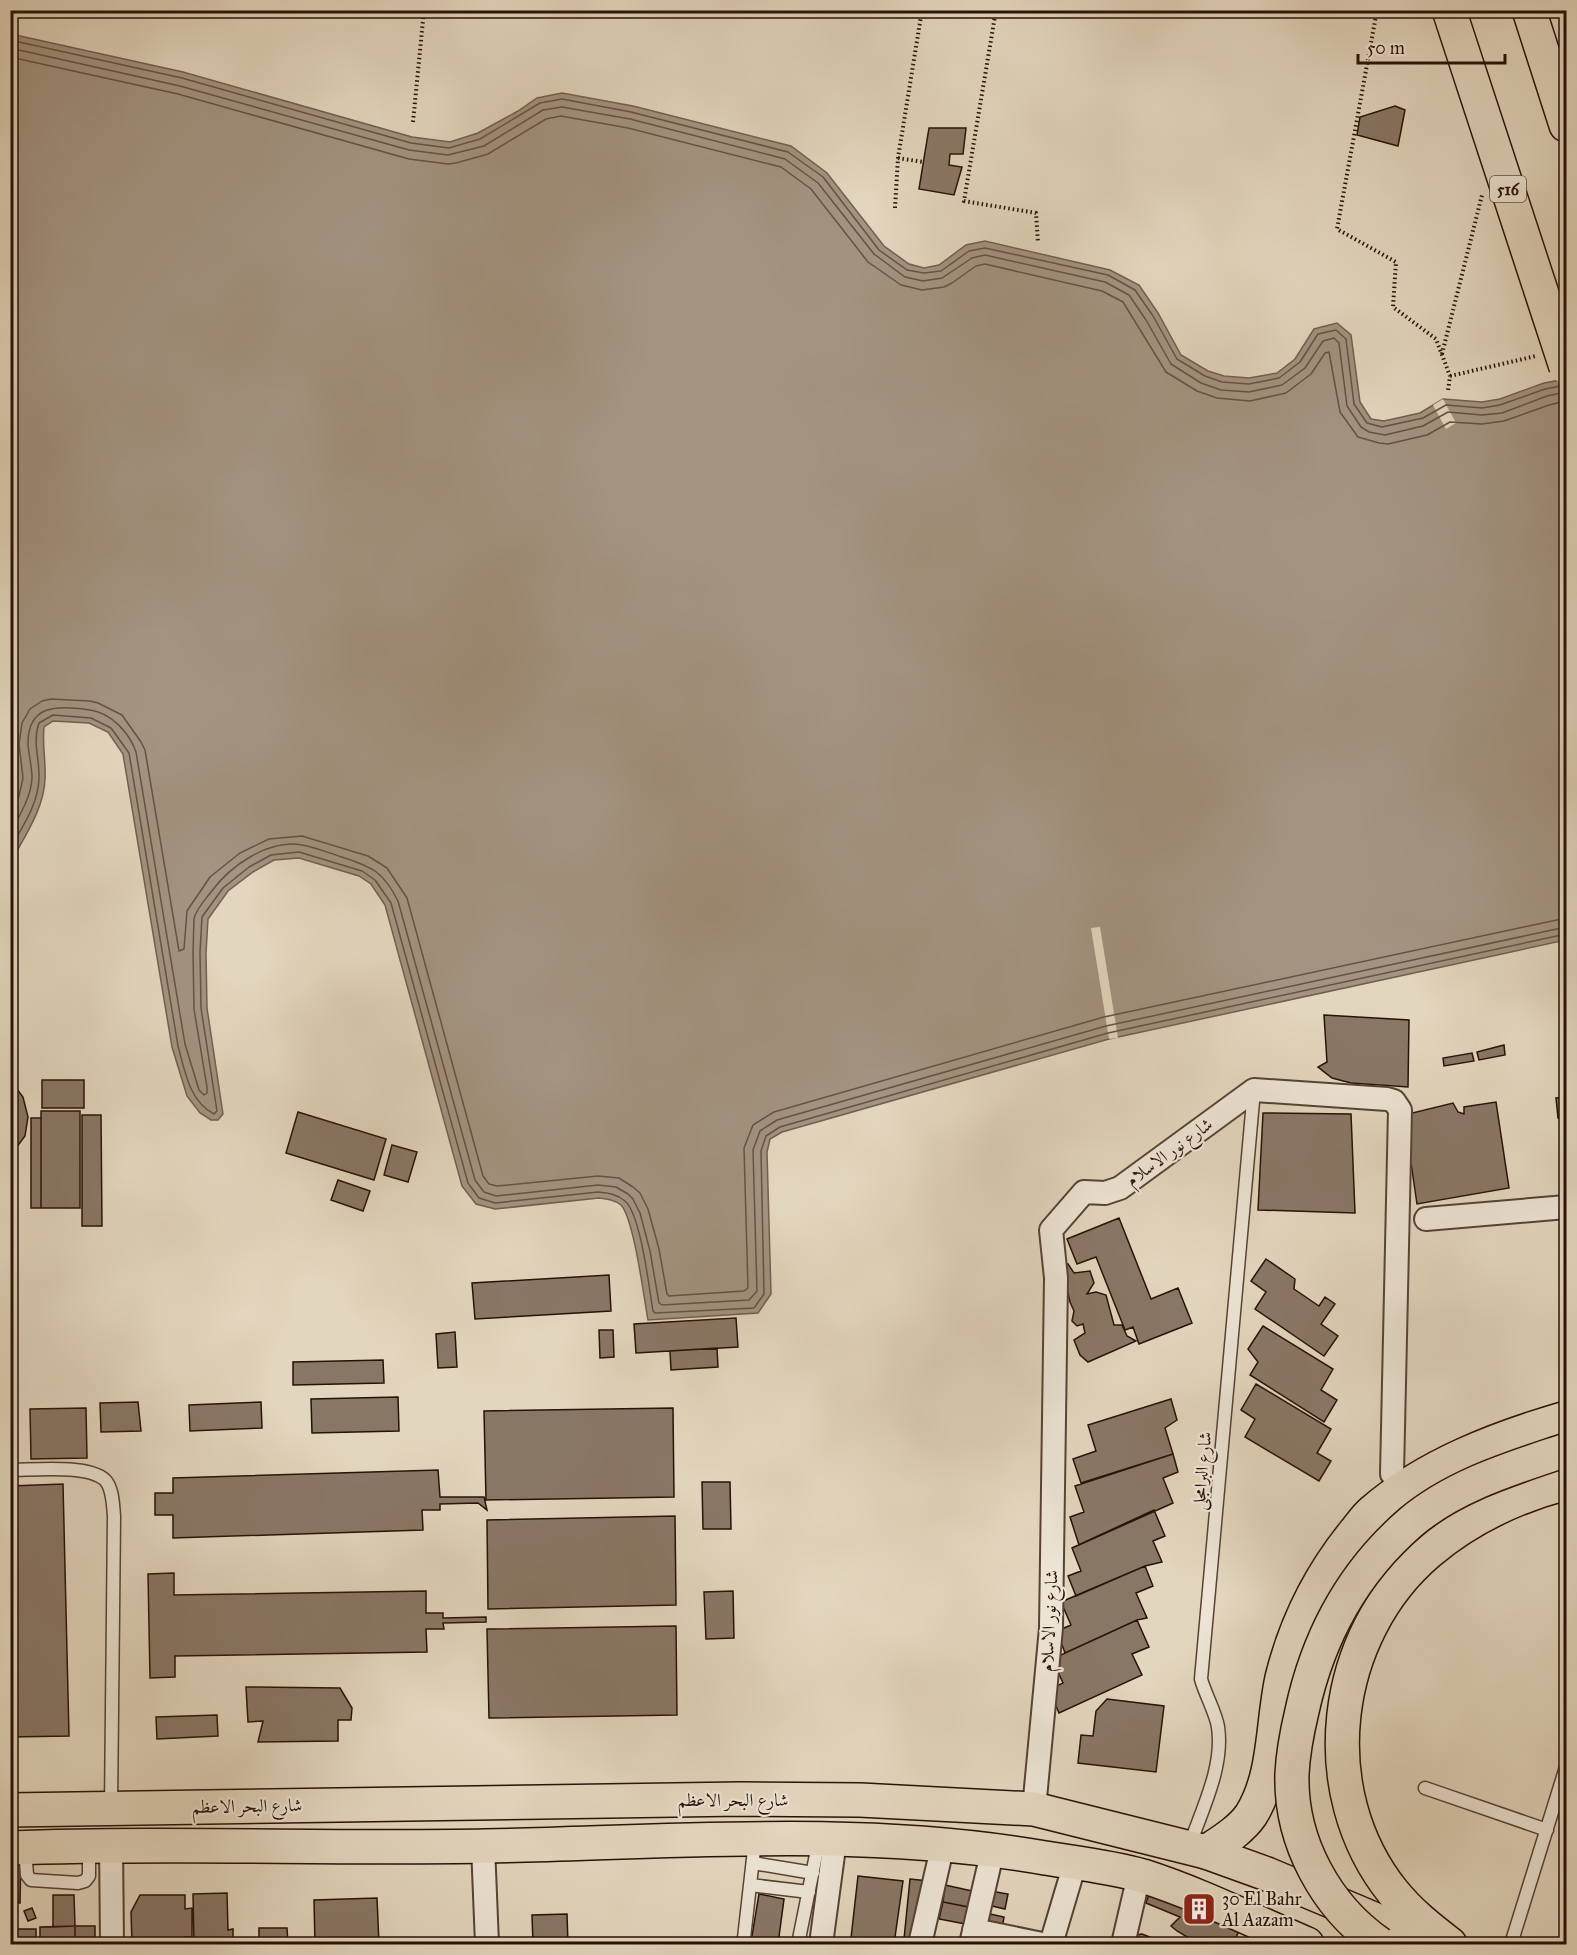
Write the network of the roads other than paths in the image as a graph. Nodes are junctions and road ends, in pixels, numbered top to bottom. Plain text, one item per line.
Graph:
1 (1449, 10) edge
2 (1529, 10) edge
3 (1566, 125) edge
4 (1556, 360) edge
5 (1254, 1090) junction
6 (1566, 1207) edge
7 (1426, 1219) dead end
8 (1556, 1421) edge
9 (1566, 1450) edge
10 (10, 1470) edge
11 (1392, 1474) dead end
12 (1561, 1485) edge
13 (1566, 1767) edge
14 (1425, 1788) dead end
15 (111, 1808) junction
16 (1034, 1809) junction
17 (10, 1810) edge
18 (1547, 1830) junction
19 (827, 1840) junction
20 (943, 1844) junction
21 (100, 1845) junction
22 (483, 1846) junction
23 (18, 1848) edge
24 (993, 1849) junction
25 (1197, 1850) junction
26 (754, 1851) junction
27 (1075, 1863) junction
28 (813, 1872) junction
29 (1139, 1875) junction
30 (750, 1885) junction
31 (809, 1892) junction
32 (1261, 1936) edge
33 (973, 1937) edge
34 (112, 1944) edge
35 (488, 1944) edge
36 (746, 1944) edge
37 (798, 1944) edge
38 (821, 1944) edge
39 (920, 1944) edge
40 (1042, 1944) edge
41 (1051, 1944) edge
42 (1123, 1944) edge
43 (1307, 1944) edge
44 (1380, 1944) edge
45 (1433, 1944) edge
46 (1450, 1944) edge
47 (1510, 1944) edge

1 - 4 main road, 516, bridge
2 - 3 main road
5 - 11 street
5 - 16 street, شارع نور الاسلام
5 - 25 lane, شارع البرامجلى
6 - 7 street
8 - 25 main road
9 - 44 main road, bridge
10 - 15 lane
12 - 46 main road
13 - 18 lane
14 - 18 lane
15 - 16 main road, شارع البحر الاعظم
15 - 17 main road, شارع البحر الاعظم
16 - 25 main road, شارع البحر الاعظم
18 - 47 lane
19 - 20 main road
19 - 26 main road
19 - 28 lane
19 - 38 street
20 - 24 main road
20 - 39 street
21 - 22 main road
21 - 23 main road
21 - 34 street
22 - 26 main road
22 - 35 street
24 - 27 main road
24 - 33 street
25 - 45 main road, شارع البحر الاعظم
26 - 28 lane
26 - 30 lane
27 - 29 main road
27 - 41 street
28 - 31 lane
29 - 32 main road
29 - 42 street
30 - 31 lane
30 - 36 lane
31 - 37 lane
32 - 43 main road
33 - 40 street

